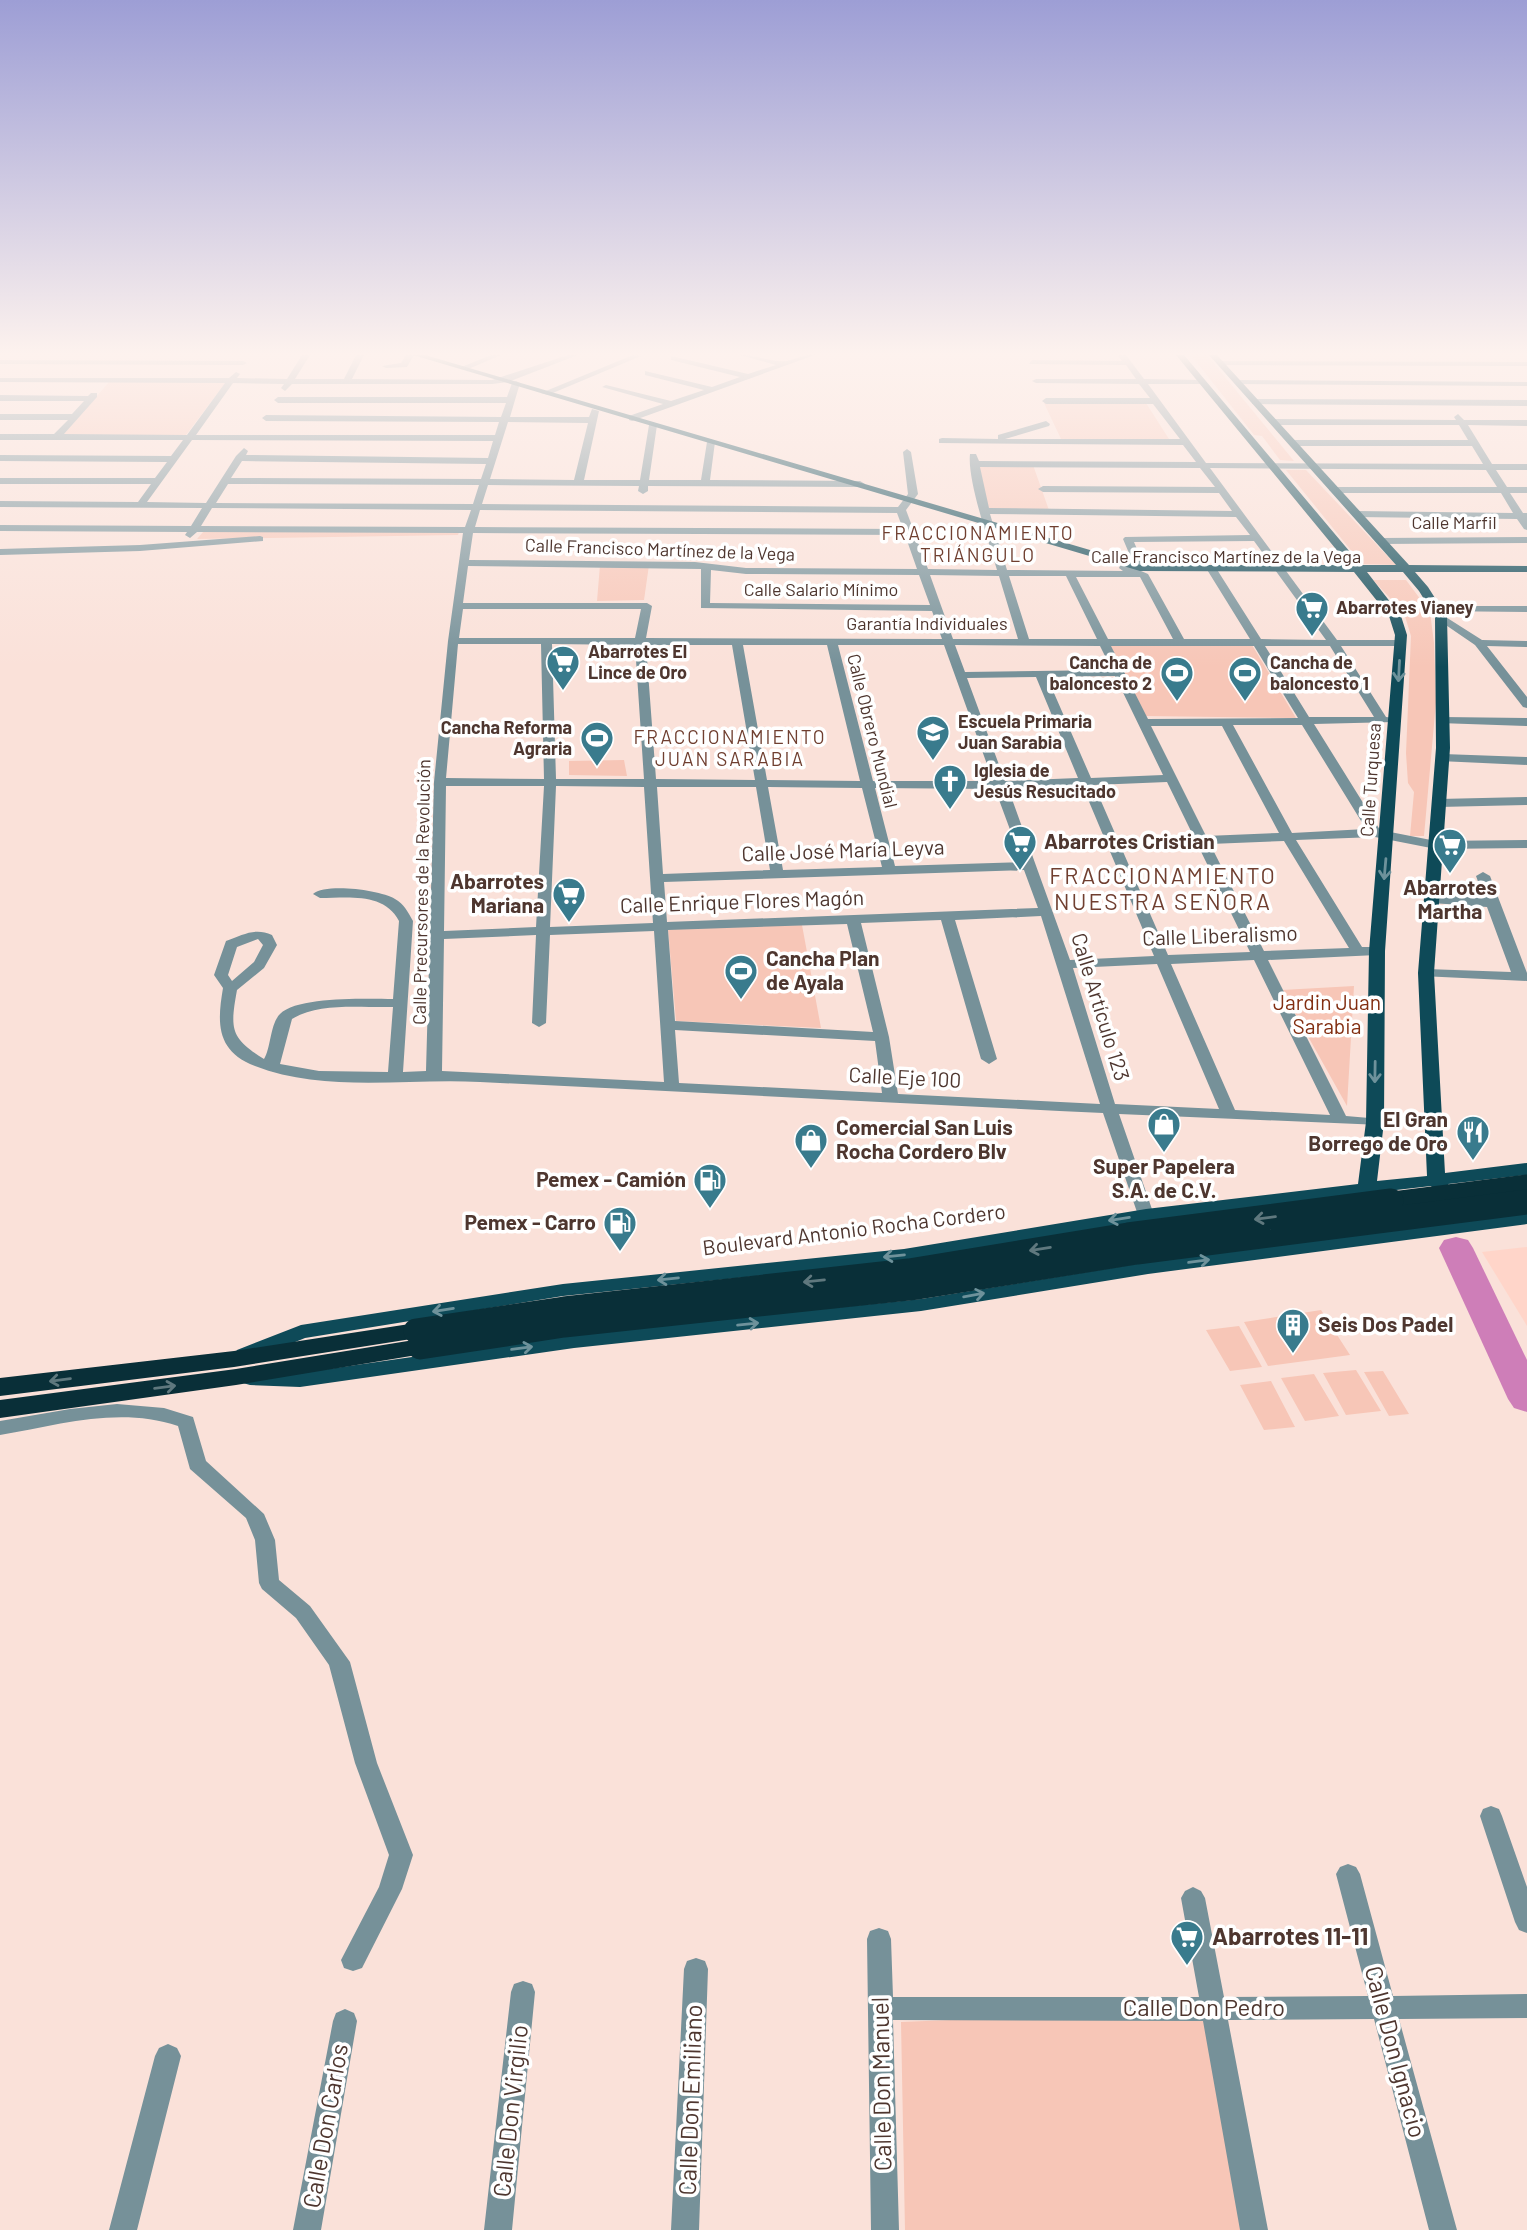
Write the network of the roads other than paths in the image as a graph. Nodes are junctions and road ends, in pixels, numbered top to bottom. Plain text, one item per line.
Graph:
1 (173, 459) edge
2 (238, 459) edge
3 (328, 459) edge
4 (583, 459) edge
5 (648, 459) edge
6 (709, 459) edge
7 (772, 459) edge
8 (908, 459) edge
9 (975, 459) edge
10 (1199, 459) edge
11 (1265, 459) edge
12 (1307, 459) edge
13 (1483, 459) edge
14 (489, 461) joint
15 (974, 464) junction
16 (1035, 464) junction
17 (1203, 465) junction
18 (1271, 466) junction
19 (1314, 467) junction
20 (1488, 467) junction
21 (1527, 467) edge
22 (0, 481) edge
23 (159, 481) junction
24 (225, 481) junction
25 (483, 482) junction
26 (578, 484) junction
27 (644, 484) junction
28 (705, 484) junction
29 (860, 484) junction
30 (1043, 489) junction
31 (1221, 490) junction
32 (1335, 490) junction
33 (1503, 490) junction
34 (1527, 490) edge
35 (0, 504) edge
36 (141, 504) junction
37 (209, 504) junction
38 (904, 504) junction
39 (476, 505) junction
40 (640, 507) junction
41 (1052, 514) junction
42 (1239, 514) junction
43 (1357, 514) junction
44 (1524, 516) edge
45 (986, 517) junction
46 (1527, 527) edge
47 (5, 528) edge
48 (84, 529) junction
49 (195, 529) junction
50 (150, 530) junction
51 (909, 532) junction
52 (468, 533) junction
53 (1257, 538) junction
54 (1527, 540) edge
55 (1380, 541) junction
56 (0, 543) edge
57 (139, 544) dead end
58 (183, 545) junction
59 (70, 546) dead end
60 (638, 548) junction
61 (0, 552) edge
62 (463, 563) junction
63 (706, 566) junction
64 (1527, 569) edge
65 (922, 570) junction
66 (1000, 570) junction
67 (1142, 571) junction
68 (1213, 571) junction
69 (1281, 571) junction
70 (1360, 572) junction
71 (1409, 573) junction
72 (1070, 574) junction
73 (1527, 577) edge
74 (459, 606) junction
75 (936, 608) junction
76 (1527, 609) edge
77 (1439, 613) junction
78 (453, 641) junction
79 (546, 641) junction
80 (640, 641) junction
81 (737, 642) junction
82 (832, 642) junction
83 (948, 642) junction
84 (1024, 642) junction
85 (1102, 642) junction
86 (1180, 642) junction
87 (1257, 643) junction
88 (1334, 643) junction
89 (1401, 643) junction
90 (1479, 643) junction
91 (1527, 644) edge
92 (1119, 673) junction
93 (1040, 674) junction
94 (960, 675) junction
95 (1509, 682) junction
96 (1527, 682) edge
97 (1527, 705) edge
98 (1382, 720) junction
99 (1396, 720) junction
100 (1304, 721) junction
101 (1443, 722) junction
102 (1527, 722) edge
103 (1144, 723) junction
104 (1226, 723) junction
105 (1443, 758) junction
106 (1527, 761) edge
107 (1172, 778) junction
108 (440, 782) junction
109 (1087, 782) junction
110 (550, 783) junction
111 (652, 783) junction
112 (763, 784) junction
113 (869, 785) junction
114 (1000, 785) junction
115 (1527, 801) edge
116 (1439, 803) junction
117 (1381, 833) junction
118 (1288, 837) junction
119 (1203, 840) junction
120 (1527, 844) edge
121 (1436, 845) junction
122 (1029, 866) junction
123 (889, 870) junction
124 (777, 874) junction
125 (1483, 876) dead end
126 (658, 878) junction
127 (320, 894) dead end
128 (1432, 899) junction
129 (1492, 903) junction
130 (1046, 912) junction
131 (947, 916) junction
132 (853, 919) junction
133 (662, 926) junction
134 (543, 930) junction
135 (439, 935) junction
136 (1358, 951) junction
137 (1377, 951) junction
138 (1260, 956) junction
139 (1163, 960) junction
140 (1065, 964) junction
141 (1426, 973) junction
142 (1524, 977) edge
143 (230, 988) dead end
144 (398, 1003) junction
145 (539, 1023) dead end
146 (668, 1025) junction
147 (882, 1037) junction
148 (989, 1059) dead end
149 (271, 1068) junction
150 (434, 1075) junction
151 (395, 1077) junction
152 (672, 1087) junction
153 (891, 1098) junction
154 (1109, 1109) junction
155 (1229, 1115) junction
156 (1340, 1120) junction
157 (1375, 1122) junction
158 (1517, 1170) edge
159 (1436, 1181) junction
160 (1527, 1184) edge
161 (1367, 1189) junction
162 (1284, 1198) junction
163 (1527, 1202) edge
164 (1146, 1215) junction
165 (1527, 1217) edge
166 (1466, 1225) junction
167 (1397, 1236) junction
168 (1316, 1246) junction
169 (418, 1339) junction
170 (235, 1368) junction
171 (0, 1387) edge
172 (112, 1401) junction
173 (0, 1409) edge
174 (0, 1428) edge
175 (1491, 1816) dead end
176 (1348, 1874) dead end
177 (1193, 1898) dead end
178 (1527, 1922) edge
179 (879, 1939) dead end
180 (353, 1960) dead end
181 (696, 1969) dead end
182 (523, 1992) dead end
183 (1527, 2006) edge
184 (1383, 2007) junction
185 (881, 2008) junction
186 (1214, 2010) junction
187 (345, 2021) dead end
188 (168, 2056) dead end
189 (123, 2230) edge
190 (307, 2230) edge
191 (498, 2230) edge
192 (685, 2230) edge
193 (885, 2230) edge
194 (1254, 2230) edge
195 (1443, 2230) edge

1 - 23 street
2 - 24 street
3 - 14 street
4 - 26 street
5 - 27 street
6 - 28 street
7 - 29 main road
8 - 38 street
9 - 15 street
10 - 17 street
11 - 18 main road, Calle Turquesa
12 - 19 main road
13 - 20 street
14 - 25 street, Calle Precursores de la Revolución
15 - 16 street
15 - 45 street
16 - 17 street
16 - 30 street
17 - 18 street
17 - 31 street
18 - 19 street
18 - 70 main road, Calle Turquesa
19 - 20 street
19 - 32 main road
20 - 21 street
20 - 33 street
22 - 23 street
23 - 36 street
24 - 25 street
24 - 37 street
25 - 26 street
25 - 39 street, Calle Precursores de la Revolución
26 - 27 street
27 - 28 street
27 - 40 street
28 - 29 street
29 - 38 main road
30 - 31 street
30 - 41 street
31 - 42 street
32 - 33 street
32 - 43 main road
33 - 34 street
33 - 44 street
35 - 36 street
36 - 37 street
37 - 39 street
37 - 49 street
38 - 40 street
38 - 45 main road
38 - 51 street, Calle Artículo 123
39 - 40 street
39 - 52 street, Calle Precursores de la Revolución
40 - 60 street
41 - 42 street
41 - 45 street
42 - 53 street
43 - 44 street
43 - 55 main road
44 - 46 street
45 - 66 street
45 - 67 main road
47 - 48 street
47 - 56 street
48 - 50 street
48 - 59 street
49 - 50 street
49 - 52 street
49 - 58 street
50 - 57 street
51 - 60 street
51 - 65 street, Calle Artículo 123
52 - 58 street
52 - 60 street
52 - 62 street, Calle Precursores de la Revolución
53 - 67 street
53 - 69 street
54 - 55 street, Calle Marfil
55 - 71 main road
58 - 61 street
60 - 62 street, Calle Francisco Martínez de la Vega
60 - 63 street, Calle Francisco Martínez de la Vega
62 - 74 street, Calle Precursores de la Revolución
63 - 65 street, Calle Francisco Martínez de la Vega
63 - 75 street, Calle Salario Mínimo
64 - 71 main road, Calle Francisco Martínez de la Vega
65 - 66 street, Calle Francisco Martínez de la Vega
65 - 75 street, Calle Artículo 123
66 - 67 street, Calle Francisco Martínez de la Vega
66 - 72 street, Calle Francisco Martínez de la Vega
66 - 84 street
67 - 68 main road, Calle Francisco Martínez de la Vega
67 - 72 street, Calle Francisco Martínez de la Vega
67 - 86 street
68 - 69 main road, Calle Francisco Martínez de la Vega
68 - 87 street
69 - 70 main road, Calle Francisco Martínez de la Vega
69 - 88 street
70 - 71 main road, Calle Francisco Martínez de la Vega
70 - 89 main road, Calle Turquesa
71 - 73 main road, Calle Francisco Martínez de la Vega
71 - 77 main road
72 - 85 street
74 - 78 street, Calle Precursores de la Revolución
74 - 80 street
75 - 83 street, Calle Artículo 123
76 - 77 street
77 - 90 street
77 - 101 main road
78 - 79 street, Garantía Individuales
78 - 108 street, Calle Precursores de la Revolución
79 - 80 street, Garantía Individuales
79 - 110 street
80 - 81 street, Garantía Individuales
80 - 111 street
81 - 82 street, Garantía Individuales
81 - 112 street
82 - 83 street, Garantía Individuales
82 - 113 street, Calle Obrero Mundial
83 - 84 street, Garantía Individuales
83 - 94 street, Calle Artículo 123
84 - 85 street, Garantía Individuales
85 - 86 street, Garantía Individuales
85 - 92 street
86 - 87 street, Garantía Individuales
87 - 88 street, Garantía Individuales
87 - 100 street
88 - 89 street, Garantía Individuales
88 - 98 street
89 -> 99 main road, Calle Turquesa
90 - 91 street
90 - 95 street
92 - 93 street
92 - 103 street
93 - 94 street
93 - 109 street
94 - 114 street, Calle Artículo 123
95 - 96 street
95 - 97 street
98 - 99 street
98 - 100 street
99 - 117 main road, Calle Turquesa
100 - 104 street
100 - 117 street
101 - 102 street
101 - 105 main road
103 - 104 street
103 - 107 street
104 - 118 street
105 - 106 street
105 - 116 main road
107 - 109 street
107 - 119 street
108 - 110 street
108 - 135 street, Calle Precursores de la Revolución
109 - 114 street
109 - 139 street
110 - 111 street
110 - 134 street
111 - 112 street
111 - 126 street
112 - 113 street
112 - 124 street
113 - 114 street
113 - 123 street, Calle Obrero Mundial
114 - 122 street, Calle Artículo 123
115 - 116 street
116 - 121 main road
117 - 118 street
117 - 121 street
117 -> 137 main road, Calle Turquesa
118 - 119 street
118 - 136 street
119 - 138 street
120 - 121 street
121 - 128 main road
122 - 123 street, Calle José María Leyva
122 - 130 street, Calle Artículo 123
123 - 124 street, Calle José María Leyva
124 - 126 street, Calle José María Leyva
125 - 129 street
126 - 133 street
127 - 144 street
128 - 129 street
128 - 141 main road
129 - 142 street
130 - 131 street, Calle Enrique Flores Magón
130 - 140 street, Calle Artículo 123
131 - 132 street, Calle Enrique Flores Magón
131 - 148 street
132 - 133 street, Calle Enrique Flores Magón
132 - 147 street
133 - 134 street, Calle Enrique Flores Magón
133 - 146 street
134 - 135 street, Calle Enrique Flores Magón
134 - 145 street
135 - 150 street, Calle Precursores de la Revolución
136 - 137 street, Calle Liberalismo
136 - 138 street, Calle Liberalismo
137 -> 157 main road, Calle Turquesa
138 - 139 street, Calle Liberalismo
138 - 156 street
139 - 140 street, Calle Liberalismo
139 - 155 street
140 - 154 street, Calle Artículo 123
141 - 142 street
141 - 159 main road
143 - 149 street
144 - 149 street
144 - 151 street
146 - 147 street
146 - 152 street
147 - 153 street
149 - 151 street, Calle Eje 100
150 - 151 street, Calle Eje 100
150 - 152 street, Calle Eje 100
152 - 153 street, Calle Eje 100
153 - 154 street, Calle Eje 100
154 - 155 street, Calle Eje 100
154 - 164 street, Calle Artículo 123
155 - 156 street, Calle Eje 100
156 - 157 street, Calle Eje 100
157 - 161 main road, Calle Turquesa
158 - 159 main road, Boulevard Antonio Rocha Cordero
158 - 165 main road
159 - 161 main road, Boulevard Antonio Rocha Cordero
159 - 166 main road
160 -> 169 highway, Boulevard Antonio Rocha Cordero, bridge
161 - 162 main road, Boulevard Antonio Rocha Cordero
161 - 167 main road
162 - 164 main road, Boulevard Antonio Rocha Cordero
162 - 168 main road
163 - 169 highway, Boulevard Antonio Rocha Cordero, bridge
164 -> 170 main road, Boulevard Antonio Rocha Cordero
165 - 166 main road, Boulevard Antonio Rocha Cordero
166 - 167 main road, Boulevard Antonio Rocha Cordero
167 - 168 main road, Boulevard Antonio Rocha Cordero
170 -> 168 main road, Boulevard Antonio Rocha Cordero
169 - 170 highway, Boulevard Antonio Rocha Cordero
170 -> 171 highway, Boulevard Antonio Rocha Cordero
172 -> 170 highway, Boulevard Antonio Rocha Cordero
172 - 173 highway, Boulevard Antonio Rocha Cordero
172 - 174 street
172 - 180 street
175 - 178 street
176 - 184 street, Calle Don Ignacio
177 - 186 street
179 - 185 street, Calle Don Manuel
181 - 192 street, Calle Don Emiliano
182 - 191 street, Calle Don Virgilio
183 - 184 street, Calle Don Pedro
184 - 186 street, Calle Don Pedro
184 - 195 street, Calle Don Ignacio
185 - 186 street, Calle Don Pedro
185 - 193 street, Calle Don Manuel
186 - 194 street
187 - 190 street, Calle Don Carlos
188 - 189 street

